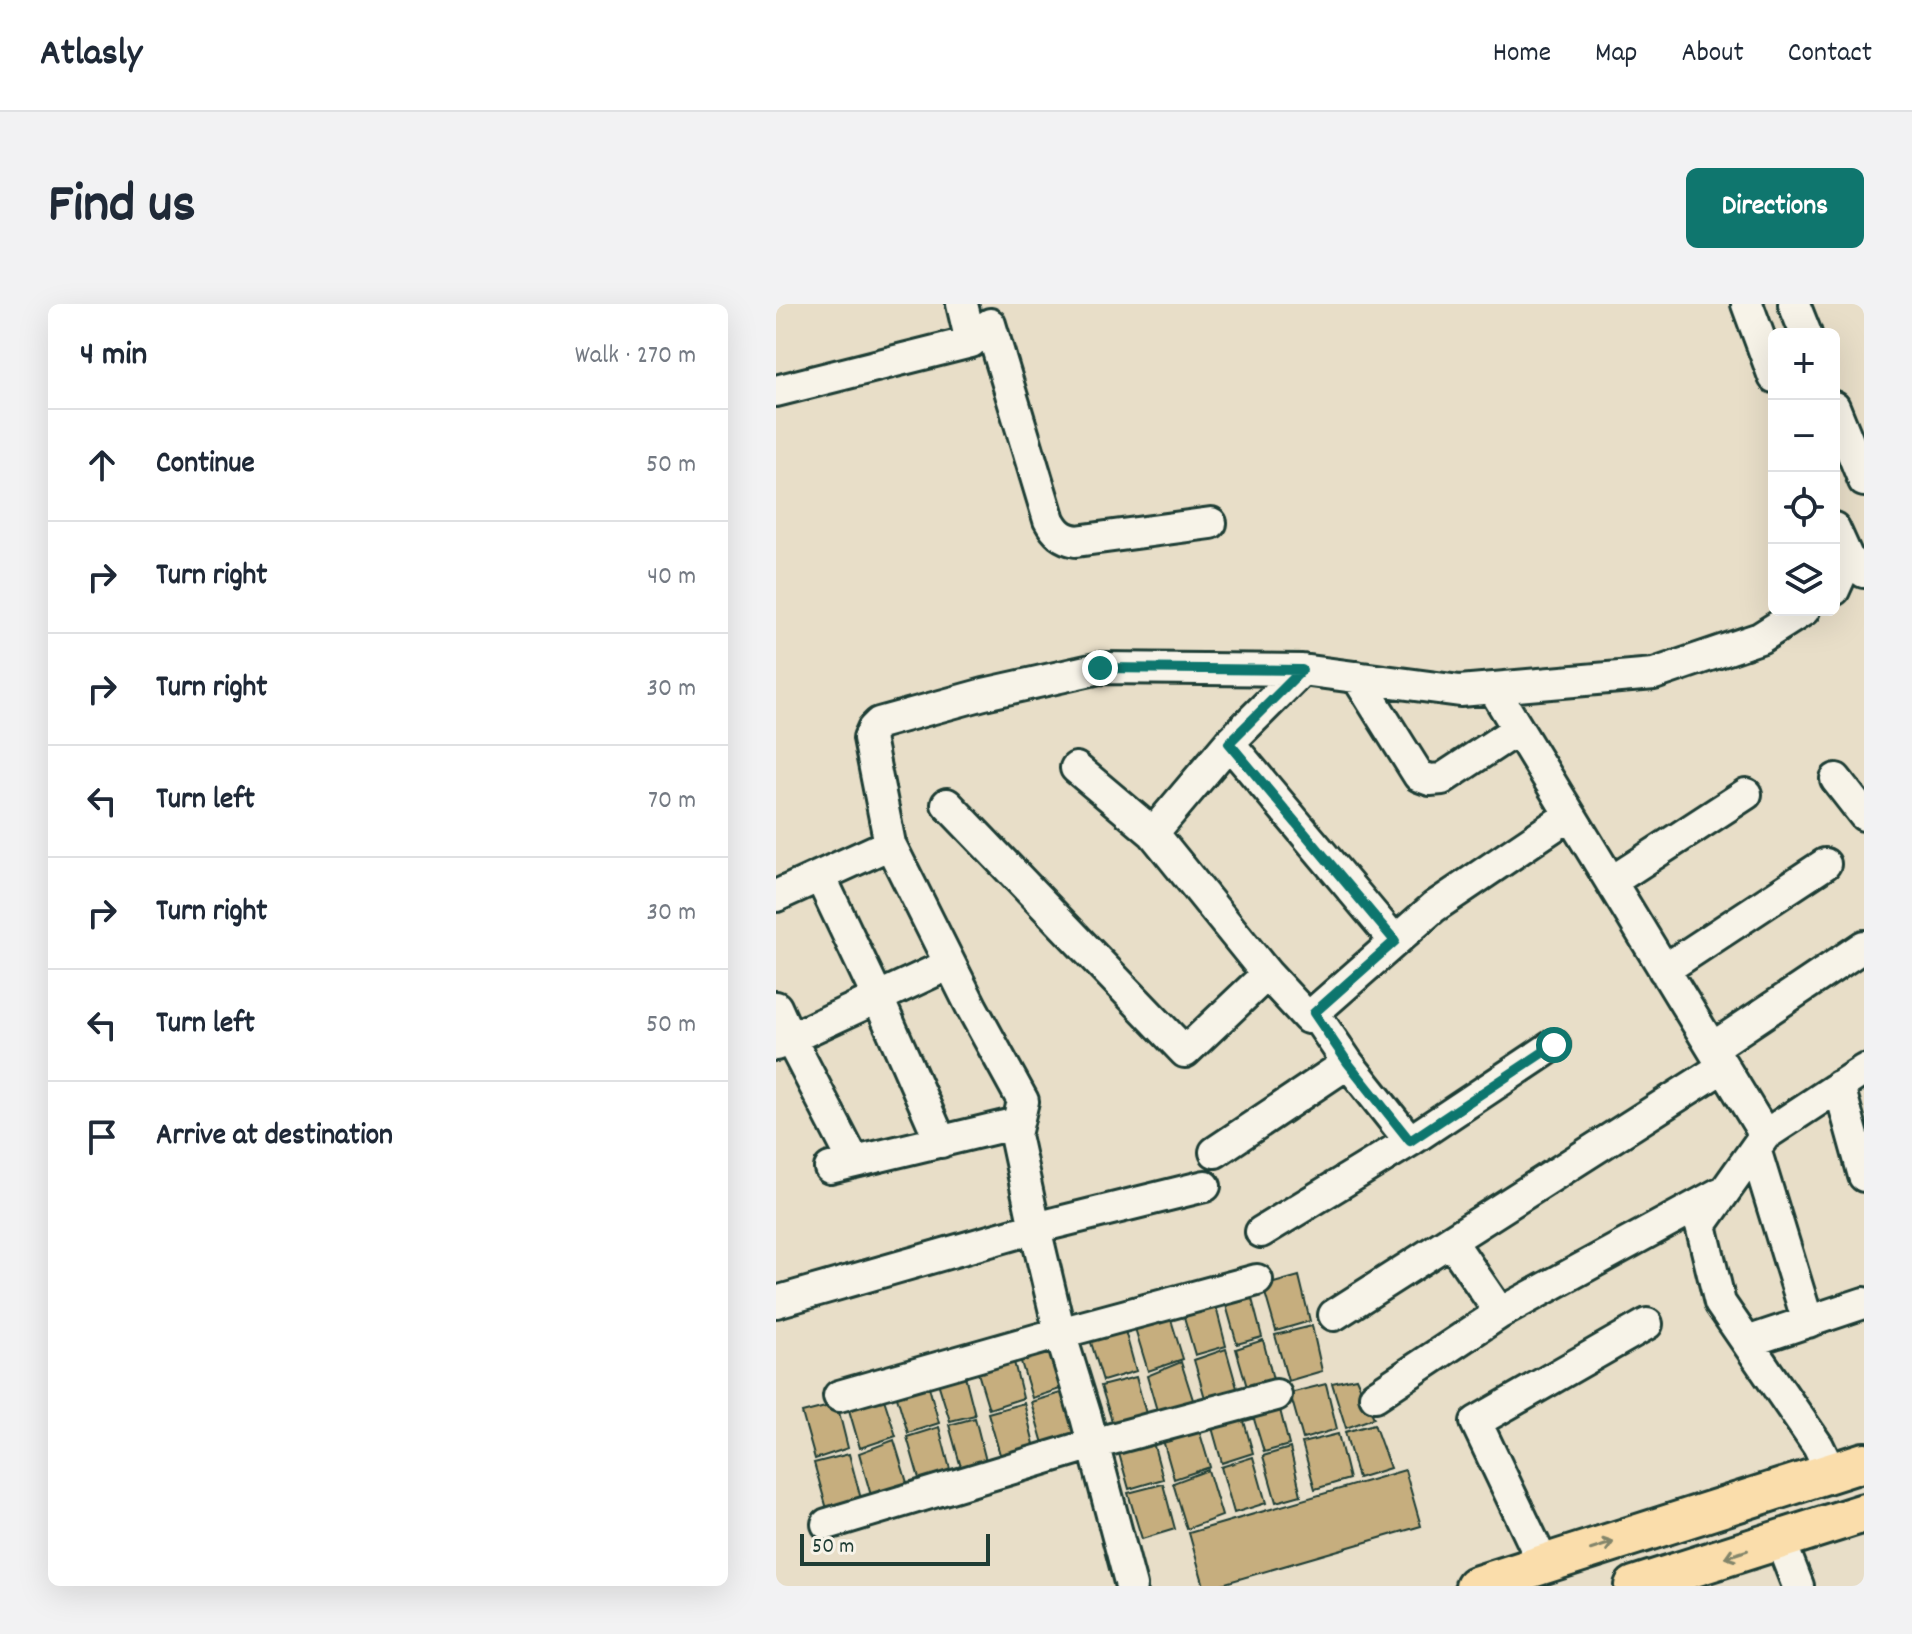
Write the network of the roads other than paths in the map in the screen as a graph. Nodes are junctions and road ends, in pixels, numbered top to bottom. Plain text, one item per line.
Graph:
1 (962, 304) edge
2 (1747, 304) edge
3 (1794, 304) edge
4 (990, 323) edge
5 (1804, 328) edge
6 (1768, 361) edge
7 (776, 391) edge
8 (1840, 422) edge
9 (1864, 481) edge
10 (1211, 523) dead end
11 (1840, 538) edge
12 (1856, 566) edge
13 (1840, 583) edge
14 (1795, 616) edge
15 (1302, 670) junction
16 (1357, 677) junction
17 (1493, 688) junction
18 (1518, 729) junction
19 (1229, 743) junction
20 (1076, 768) dead end
21 (1836, 779) dead end
22 (1746, 794) dead end
23 (947, 804) dead end
24 (1570, 815) junction
25 (1864, 815) edge
26 (1153, 833) junction
27 (890, 844) junction
28 (1825, 864) dead end
29 (820, 876) junction
30 (1611, 882) junction
31 (776, 896) edge
32 (1395, 941) junction
33 (1864, 946) edge
34 (950, 964) junction
35 (1664, 970) junction
36 (1267, 974) junction
37 (878, 998) junction
38 (776, 1007) edge
39 (1314, 1013) junction
40 (783, 1042) edge
41 (1554, 1045) dead end
42 (1717, 1058) junction
43 (1348, 1063) junction
44 (1864, 1070) edge
45 (1839, 1086) junction
46 (1017, 1123) junction
47 (1410, 1141) junction
48 (941, 1142) junction
49 (1760, 1142) junction
50 (1215, 1152) dead end
51 (1864, 1176) edge
52 (1205, 1186) dead end
53 (1726, 1190) junction
54 (1035, 1228) junction
55 (1261, 1232) dead end
56 (1451, 1241) junction
57 (1257, 1280) dead end
58 (776, 1302) edge
59 (1864, 1303) edge
60 (1500, 1313) junction
61 (1334, 1315) dead end
62 (1808, 1322) junction
63 (1647, 1324) dead end
64 (1060, 1333) junction
65 (1747, 1342) junction
66 (1276, 1395) dead end
67 (839, 1396) dead end
68 (1375, 1396) dead end
69 (1093, 1444) junction
70 (1848, 1468) edge
71 (1864, 1513) edge
72 (827, 1524) dead end
73 (1780, 1540) junction
74 (1544, 1565) junction
75 (1131, 1586) edge
76 (1475, 1586) edge
77 (1634, 1586) edge
78 (1798, 1586) edge

1 - 4 street
2 - 6 street
3 - 5 street
4 - 7 street
4 - 10 street
8 - 9 street
11 - 12 street
12 - 13 street
14 - 17 street
15 - 16 street
15 - 19 street
15 - 27 street
16 - 17 street
16 - 18 street
17 - 18 street
18 - 24 street
19 - 26 street
19 - 32 street
20 - 26 street
21 - 25 street
22 - 30 street
23 - 36 street
24 - 30 street
24 - 32 street
26 - 36 street
27 - 29 street
27 - 34 street
28 - 35 street
29 - 31 street
29 - 37 street
30 - 35 street
32 - 39 street
33 - 42 street
34 - 37 street
34 - 46 street
35 - 42 street
36 - 39 street
37 - 40 street
37 - 48 street
38 - 40 street
39 - 43 street
40 - 48 street
41 - 47 street
42 - 49 street
42 - 56 street
43 - 47 street
43 - 50 street
44 - 45 street
45 - 49 street
45 - 51 street
46 - 48 street
46 - 54 street
47 - 55 street
49 - 53 street
49 - 62 street
52 - 54 street
53 - 60 street
53 - 65 street
54 - 58 street
54 - 64 street
56 - 60 street
56 - 61 street
57 - 64 street
59 - 62 street
60 - 68 street
62 - 65 street
63 - 74 street
64 - 67 street
64 - 69 street
65 - 70 street
66 - 69 street
69 - 72 street
69 - 75 street
74 -> 70 main road
71 - 73 main road
73 -> 77 main road
73 - 78 street
74 - 76 main road

